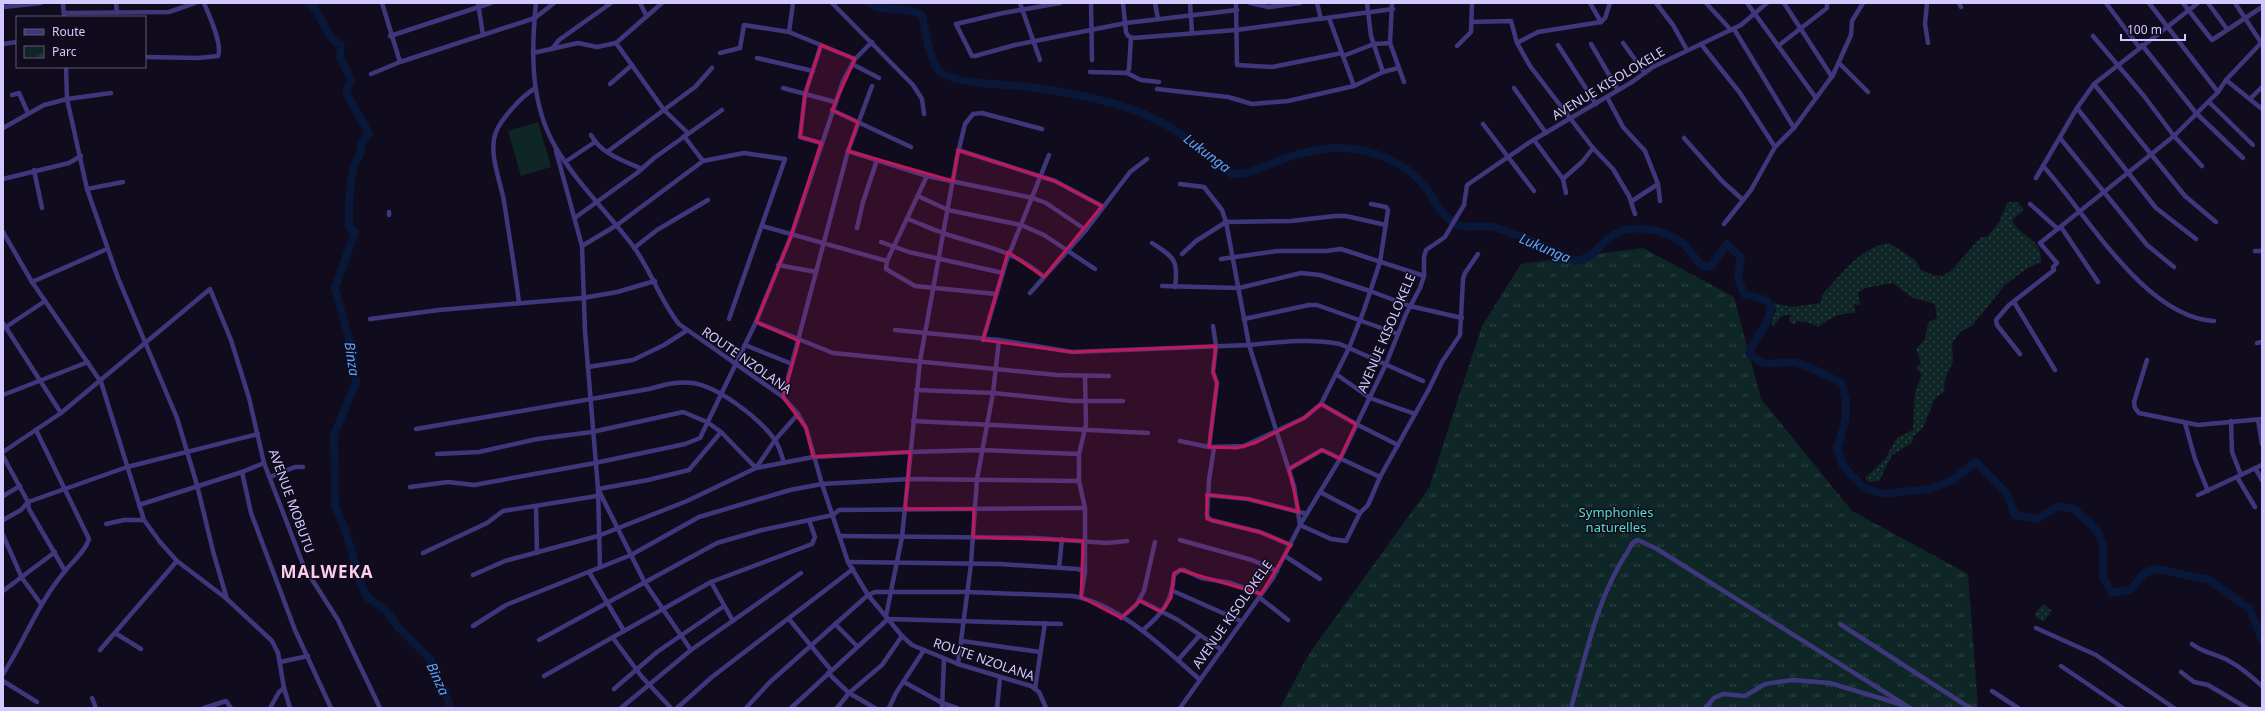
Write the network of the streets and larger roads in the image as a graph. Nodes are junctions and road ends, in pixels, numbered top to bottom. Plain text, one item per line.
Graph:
1 (41, 3) edge
2 (63, 3) edge
3 (116, 3) edge
4 (179, 3) edge
5 (194, 3) edge
6 (204, 3) edge
7 (383, 3) edge
8 (491, 3) edge
9 (536, 3) edge
10 (554, 3) edge
11 (611, 3) edge
12 (640, 3) edge
13 (662, 3) edge
14 (793, 3) edge
15 (832, 3) edge
16 (1020, 3) edge
17 (1060, 3) edge
18 (1091, 3) edge
19 (1123, 3) edge
20 (1155, 3) edge
21 (1190, 3) edge
22 (1236, 3) edge
23 (1250, 3) edge
24 (1300, 3) edge
25 (1317, 3) edge
26 (1367, 3) edge
27 (1392, 3) edge
28 (1472, 3) edge
29 (1590, 3) edge
30 (1610, 3) edge
31 (1656, 3) edge
32 (1706, 3) edge
33 (1747, 3) edge
34 (1767, 3) edge
35 (1784, 3) edge
36 (1827, 3) edge
37 (1863, 3) edge
38 (1927, 3) edge
39 (2106, 3) edge
40 (2149, 3) edge
41 (2183, 3) edge
42 (2198, 3) edge
43 (2208, 3) edge
44 (2235, 3) edge
45 (24, 4) edge
46 (478, 5) edge
47 (3, 7) edge
48 (2262, 7) edge
49 (182, 8) junction
50 (1393, 9) junction
51 (1021, 10) junction
52 (1237, 10) junction
53 (2189, 10) junction
54 (1370, 12) junction
55 (117, 13) junction
56 (1756, 13) junction
57 (64, 15) edge
58 (134, 15) edge
59 (646, 15) junction
60 (1192, 15) junction
61 (535, 18) junction
62 (1329, 18) junction
63 (2243, 18) junction
64 (1158, 19) junction
65 (1321, 19) junction
66 (1470, 22) junction
67 (1601, 22) junction
68 (1126, 23) junction
69 (2167, 26) junction
70 (1093, 29) junction
71 (1732, 29) junction
72 (2227, 29) junction
73 (1236, 30) junction
74 (1801, 30) junction
75 (789, 32) junction
76 (1192, 34) junction
77 (483, 35) junction
78 (390, 36) junction
79 (2092, 36) dead end
80 (1131, 37) junction
81 (1033, 41) junction
82 (16, 42) edge
83 (872, 42) junction
84 (1390, 43) junction
85 (1517, 43) junction
86 (1623, 43) dead end
87 (1928, 43) dead end
88 (3, 44) edge
89 (616, 44) junction
90 (1374, 44) junction
91 (1591, 44) dead end
92 (1701, 44) junction
93 (2262, 44) edge
94 (821, 45) junction
95 (1558, 45) dead end
96 (1457, 46) dead end
97 (1778, 46) junction
98 (2141, 46) junction
99 (552, 50) junction
100 (1687, 50) junction
101 (533, 53) junction
102 (720, 53) dead end
103 (1343, 54) junction
104 (146, 57) edge
105 (757, 58) dead end
106 (855, 59) junction
107 (1040, 60) dead end
108 (1092, 60) dead end
109 (400, 62) junction
110 (1839, 63) junction
111 (852, 64) junction
112 (632, 65) junction
113 (2116, 65) junction
114 (66, 68) edge
115 (712, 68) dead end
116 (1398, 68) junction
117 (813, 71) junction
118 (1090, 72) dead end
119 (1383, 72) junction
120 (1645, 73) junction
121 (371, 74) dead end
122 (1127, 74) junction
123 (1832, 77) junction
124 (879, 78) dead end
125 (2226, 80) junction
126 (1159, 82) dead end
127 (1404, 82) dead end
128 (610, 84) dead end
129 (2094, 84) junction
130 (872, 86) dead end
131 (1354, 86) junction
132 (2262, 87) edge
133 (783, 88) dead end
134 (1514, 88) dead end
135 (534, 89) junction
136 (1157, 89) dead end
137 (1618, 90) junction
138 (1868, 92) dead end
139 (2218, 92) junction
140 (111, 93) dead end
141 (806, 94) junction
142 (12, 95) dead end
143 (1607, 97) junction
144 (1816, 98) junction
145 (67, 99) junction
146 (2250, 99) junction
147 (835, 102) junction
148 (2209, 102) junction
149 (1596, 104) junction
150 (2076, 108) junction
151 (2262, 109) edge
152 (664, 110) junction
153 (722, 110) dead end
154 (832, 110) junction
155 (28, 113) junction
156 (2196, 113) junction
157 (924, 114) dead end
158 (1571, 118) junction
159 (858, 122) junction
160 (1483, 124) dead end
161 (3, 128) edge
162 (1794, 128) junction
163 (1042, 129) dead end
164 (1546, 133) junction
165 (591, 135) dead end
166 (686, 135) junction
167 (2174, 136) junction
168 (1684, 138) dead end
169 (2060, 138) junction
170 (1534, 140) junction
171 (595, 142) junction
172 (821, 143) junction
173 (2254, 145) dead end
174 (555, 147) junction
175 (911, 147) dead end
176 (1775, 147) junction
177 (1593, 148) junction
178 (958, 150) junction
179 (848, 151) junction
180 (607, 152) junction
181 (1049, 155) dead end
182 (2150, 155) junction
183 (81, 156) junction
184 (1508, 157) junction
185 (1147, 158) dead end
186 (2242, 158) dead end
187 (877, 160) junction
188 (703, 161) junction
189 (565, 162) junction
190 (2043, 166) junction
191 (2202, 166) dead end
192 (642, 169) junction
193 (34, 170) junction
194 (2129, 174) junction
195 (927, 176) junction
196 (1040, 176) junction
197 (2036, 178) dead end
198 (3, 179) edge
199 (1563, 179) junction
200 (953, 181) junction
201 (123, 182) dead end
202 (1180, 184) dead end
203 (1658, 184) junction
204 (87, 189) junction
205 (1534, 191) dead end
206 (1566, 193) dead end
207 (2104, 193) junction
208 (918, 196) junction
209 (1033, 198) junction
210 (708, 200) dead end
211 (1743, 200) junction
212 (596, 201) junction
213 (1632, 201) junction
214 (1660, 201) dead end
215 (1371, 204) dead end
216 (2030, 204) dead end
217 (1102, 206) junction
218 (42, 208) dead end
219 (948, 210) junction
220 (2080, 212) junction
221 (1635, 214) dead end
222 (576, 217) junction
223 (908, 218) junction
224 (1226, 222) junction
225 (2216, 222) dead end
226 (1724, 224) dead end
227 (617, 225) junction
228 (1021, 225) junction
229 (1386, 225) junction
230 (762, 226) junction
231 (857, 228) dead end
232 (2059, 228) junction
233 (1086, 230) junction
234 (3, 232) edge
235 (943, 233) junction
236 (791, 236) junction
237 (2196, 239) dead end
238 (881, 242) dead end
239 (1152, 243) dead end
240 (823, 245) junction
241 (582, 246) junction
242 (894, 247) junction
243 (634, 248) junction
244 (107, 249) junction
245 (1066, 250) junction
246 (2255, 251) dead end
247 (2262, 251) edge
248 (1009, 253) junction
249 (1182, 254) dead end
250 (1478, 254) dead end
251 (1233, 256) junction
252 (939, 258) junction
253 (1221, 258) dead end
254 (887, 261) junction
255 (1380, 262) junction
256 (778, 265) junction
257 (2174, 267) dead end
258 (1094, 269) dead end
259 (816, 272) junction
260 (1003, 274) junction
261 (1424, 276) junction
262 (1044, 277) junction
263 (655, 281) junction
264 (32, 282) junction
265 (2098, 282) dead end
266 (1162, 286) dead end
267 (1175, 287) junction
268 (934, 288) junction
269 (1239, 288) junction
270 (1370, 290) junction
271 (1030, 293) dead end
272 (996, 294) junction
273 (584, 298) junction
274 (45, 302) junction
275 (2014, 302) junction
276 (519, 303) junction
277 (1410, 306) junction
278 (1244, 318) junction
279 (1462, 318) junction
280 (370, 319) dead end
281 (729, 319) dead end
282 (1360, 319) junction
283 (2214, 321) dead end
284 (756, 322) junction
285 (1213, 326) dead end
286 (4, 327) edge
287 (895, 330) dead end
288 (686, 331) junction
289 (925, 334) junction
290 (1398, 334) junction
291 (983, 340) junction
292 (999, 340) junction
293 (799, 341) junction
294 (146, 343) junction
295 (745, 345) junction
296 (1249, 345) junction
297 (1216, 346) junction
298 (1349, 348) junction
299 (2020, 354) dead end
300 (2147, 360) dead end
301 (920, 361) junction
302 (88, 362) junction
303 (792, 364) junction
304 (1386, 364) junction
305 (735, 365) junction
306 (588, 367) junction
307 (996, 369) junction
308 (2055, 370) dead end
309 (1336, 374) junction
310 (1085, 376) junction
311 (1109, 376) dead end
312 (41, 379) junction
313 (1423, 381) dead end
314 (101, 382) junction
315 (916, 390) junction
316 (993, 393) junction
317 (3, 395) edge
318 (721, 395) junction
319 (783, 397) junction
320 (1370, 398) junction
321 (590, 399) junction
322 (1084, 401) junction
323 (1123, 401) dead end
324 (1320, 404) junction
325 (61, 413) junction
326 (798, 414) junction
327 (1415, 414) junction
328 (2260, 420) edge
329 (913, 421) junction
330 (2231, 421) junction
331 (707, 422) junction
332 (987, 423) junction
333 (2185, 423) junction
334 (1356, 424) junction
335 (416, 429) dead end
336 (36, 430) junction
337 (1084, 431) junction
338 (1277, 431) junction
339 (592, 432) junction
340 (721, 432) junction
341 (1148, 432) dead end
342 (258, 434) junction
343 (776, 440) junction
344 (1180, 441) dead end
345 (2262, 444) edge
346 (1398, 445) junction
347 (1211, 448) junction
348 (982, 450) junction
349 (187, 451) junction
350 (3, 452) edge
351 (910, 452) junction
352 (437, 454) dead end
353 (1080, 454) junction
354 (3, 456) edge
355 (813, 457) junction
356 (1340, 459) junction
357 (264, 463) junction
358 (784, 463) junction
359 (595, 464) junction
360 (2262, 465) edge
361 (127, 467) junction
362 (303, 467) dead end
363 (756, 468) junction
364 (2255, 468) junction
365 (1289, 469) junction
366 (242, 472) junction
367 (2239, 476) junction
368 (270, 477) junction
369 (1380, 477) junction
370 (909, 479) junction
371 (977, 479) junction
372 (2262, 480) edge
373 (1079, 481) junction
374 (822, 484) junction
375 (197, 485) junction
376 (20, 486) junction
377 (410, 486) dead end
378 (63, 488) junction
379 (598, 489) junction
380 (2208, 491) junction
381 (1320, 492) junction
382 (1207, 495) junction
383 (2198, 495) dead end
384 (3, 496) edge
385 (597, 496) junction
386 (28, 502) junction
387 (139, 505) junction
388 (536, 507) junction
389 (2255, 507) dead end
390 (1085, 508) junction
391 (905, 509) junction
392 (974, 509) junction
393 (1299, 512) junction
394 (1360, 513) junction
395 (833, 514) junction
396 (1307, 514) junction
397 (3, 520) edge
398 (144, 520) junction
399 (809, 520) junction
400 (106, 524) dead end
401 (1300, 525) junction
402 (618, 527) junction
403 (3, 535) edge
404 (598, 536) junction
405 (840, 536) junction
406 (902, 537) junction
407 (973, 537) junction
408 (1062, 539) junction
409 (1180, 540) dead end
410 (1084, 541) junction
411 (1127, 541) dead end
412 (1155, 542) dead end
413 (1291, 545) junction
414 (55, 552) junction
415 (423, 553) dead end
416 (537, 553) junction
417 (631, 555) junction
418 (1285, 556) junction
419 (177, 561) junction
420 (848, 562) junction
421 (898, 562) junction
422 (970, 564) junction
423 (600, 567) junction
424 (1059, 568) junction
425 (853, 570) junction
426 (65, 571) junction
427 (1277, 571) junction
428 (589, 572) junction
429 (1085, 572) junction
430 (801, 573) dead end
431 (473, 575) dead end
432 (22, 578) junction
433 (1320, 579) dead end
434 (711, 582) junction
435 (645, 583) junction
436 (3, 591) edge
437 (1173, 591) junction
438 (891, 592) junction
439 (967, 592) junction
440 (868, 595) junction
441 (1260, 596) junction
442 (1081, 597) junction
443 (228, 599) junction
444 (1139, 600) junction
445 (607, 603) junction
446 (41, 604) junction
447 (724, 606) junction
448 (663, 610) junction
449 (1161, 612) junction
450 (887, 617) junction
451 (1121, 618) junction
452 (789, 619) junction
453 (1288, 620) dead end
454 (733, 621) junction
455 (964, 621) junction
456 (1242, 622) junction
457 (1045, 623) junction
458 (835, 624) junction
459 (1061, 624) dead end
460 (1840, 624) dead end
461 (473, 626) dead end
462 (2036, 628) dead end
463 (1143, 630) junction
464 (624, 631) junction
465 (115, 633) junction
466 (680, 635) junction
467 (1200, 635) junction
468 (902, 636) junction
469 (613, 638) junction
470 (539, 640) dead end
471 (962, 641) junction
472 (2192, 644) dead end
473 (857, 646) junction
474 (810, 647) junction
475 (140, 649) dead end
476 (100, 650) dead end
477 (691, 650) junction
478 (924, 650) junction
479 (1222, 650) junction
480 (1040, 652) junction
481 (308, 656) junction
482 (944, 659) junction
483 (1178, 660) junction
484 (280, 662) junction
485 (958, 664) junction
486 (2061, 666) dead end
487 (636, 668) junction
488 (830, 672) junction
489 (2181, 672) dead end
490 (3, 674) edge
491 (544, 676) dead end
492 (1000, 678) junction
493 (1199, 679) junction
494 (3, 681) edge
495 (904, 682) junction
496 (648, 685) junction
497 (2262, 686) edge
498 (284, 688) junction
499 (614, 688) dead end
500 (1035, 689) junction
501 (1992, 691) dead end
502 (849, 693) junction
503 (92, 698) dead end
504 (37, 702) dead end
505 (942, 706) edge
506 (2240, 706) edge
507 (1907, 707) edge
508 (96, 708) edge
509 (204, 708) edge
510 (231, 708) edge
511 (270, 708) edge
512 (290, 708) edge
513 (331, 708) edge
514 (380, 708) edge
515 (621, 708) edge
516 (670, 708) edge
517 (677, 708) edge
518 (746, 708) edge
519 (791, 708) edge
520 (837, 708) edge
521 (875, 708) edge
522 (889, 708) edge
523 (957, 708) edge
524 (997, 708) edge
525 (1046, 708) edge
526 (1180, 708) edge
527 (1571, 708) edge
528 (1705, 708) edge
529 (1970, 708) edge
530 (2018, 708) edge
531 (2123, 708) edge
532 (2174, 708) edge
533 (2247, 708) edge

1 - 45 street
2 - 57 street
3 - 55 street
4 - 49 street
5 - 49 street
6 - 104 street
7 - 78 street
8 - 46 street
9 - 61 street, ROUTE NZOLANA
10 - 61 street
11 - 99 street
12 - 59 street
13 - 59 street
14 - 75 street
15 - 83 street
16 - 51 street
17 - 51 street
18 - 70 street
19 - 68 street
20 - 64 street
21 - 60 street
22 - 52 street
23 - 24 street
25 - 65 street
26 - 54 street
27 - 50 street
28 - 66 street
29 - 67 street
30 - 67 street
31 - 100 street
32 - 71 street
33 - 56 street
34 - 56 street, AVENUE KISOLOKELE
35 - 74 street
36 - 74 street
37 - 110 street
38 - 87 street
39 - 98 street
40 - 69 street
41 - 53 street
42 - 53 street
43 - 72 street
44 - 63 street
45 - 47 street
46 - 77 street
46 - 78 street
48 - 63 street
49 - 58 street
50 - 54 street
50 - 84 street
51 - 81 street
51 - 81 street
52 - 60 street
52 - 73 street
53 - 69 street
53 - 72 street
54 - 62 street
54 - 90 street
55 - 57 street
55 - 58 street
56 - 71 street, AVENUE KISOLOKELE
56 - 97 street
59 - 89 street
60 - 64 street
60 - 76 street
61 - 77 street
61 - 101 street, ROUTE NZOLANA
62 - 65 street
62 - 103 street
63 - 72 street
63 - 93 street
64 - 68 street
65 - 73 street
66 - 85 street
66 - 96 street
67 - 85 street
68 - 70 street
68 - 80 street
69 - 98 street
69 - 139 street
70 - 81 street
70 - 108 street
71 - 92 street, AVENUE KISOLOKELE
71 - 162 street
73 - 76 street
73 - 103 street
74 - 97 street
74 - 123 street
75 - 94 street
75 - 102 street
76 - 80 street
77 - 109 street
78 - 109 street
79 - 113 street
80 - 122 street
81 - 107 street
82 - 88 street
83 - 106 street
83 - 157 street
84 - 90 street
84 - 116 street
85 - 158 street
86 - 120 street
89 - 99 street
89 - 112 street
90 - 103 street
90 - 119 street
91 - 137 street
92 - 100 street, AVENUE KISOLOKELE
92 - 176 street
93 - 125 street
94 - 106 street
94 - 117 street
95 - 149 street
97 - 144 street
98 - 113 street
98 - 156 street
99 - 101 street
100 - 120 street, AVENUE KISOLOKELE
101 - 135 street, ROUTE NZOLANA
103 - 131 street
105 - 117 street
106 - 111 street
109 - 121 street
110 - 123 street
110 - 138 street
111 - 124 street
111 - 147 street
112 - 128 street
112 - 152 street
113 - 129 street
113 - 167 street
114 - 145 street
115 - 152 street
116 - 119 street
116 - 127 street
117 - 141 street
118 - 122 street
119 - 131 street
120 - 137 street, AVENUE KISOLOKELE
122 - 126 street
123 - 144 street
125 - 139 street
125 - 146 street
129 - 150 street
129 - 182 street
130 - 159 street
131 - 136 street
132 - 146 street
133 - 141 street
134 - 164 street
135 - 174 street, ROUTE NZOLANA
135 - 276 street
137 - 143 street, AVENUE KISOLOKELE
139 - 148 street
140 - 145 street
141 - 147 street
141 - 172 street
142 - 155 street
143 - 149 street, AVENUE KISOLOKELE
143 - 203 street
144 - 162 street
145 - 155 street
145 - 183 street
146 - 151 street
147 - 154 street
148 - 156 street
148 - 173 street
149 - 158 street, AVENUE KISOLOKELE
150 - 169 street
150 - 194 street
152 - 166 street
152 - 180 street
153 - 166 street
154 - 159 street
154 - 172 street
155 - 161 street
156 - 167 street
156 - 186 street
158 - 164 street, AVENUE KISOLOKELE
158 - 177 street
159 - 175 street
159 - 179 street
160 - 184 street
162 - 176 street
163 - 178 street
164 - 170 street, AVENUE KISOLOKELE
165 - 171 street
166 - 188 street
166 - 192 street
167 - 182 street
167 - 191 street
168 - 211 street
169 - 190 street
169 - 207 street
170 - 184 street, AVENUE KISOLOKELE
170 - 199 street
171 - 180 street
171 - 189 street
172 - 236 street
174 - 189 street, ROUTE NZOLANA
174 - 222 street
176 - 211 street
177 - 199 street
177 - 213 street
178 - 196 street
178 - 200 street
179 - 187 street
179 - 240 street
180 - 192 street
181 - 196 street
182 - 194 street
182 - 225 street
183 - 193 street
183 - 204 street
184 - 205 street
184 - 261 street, AVENUE KISOLOKELE
185 - 217 street
187 - 195 street
187 - 231 street
188 - 227 street
188 - 230 street
189 - 212 street, ROUTE NZOLANA
190 - 197 street
190 - 220 street
192 - 212 street
193 - 198 street
193 - 218 street
194 - 207 street
194 - 237 street
195 - 200 street
195 - 208 street
196 - 209 street
196 - 217 street
199 - 206 street
200 - 209 street
200 - 219 street
201 - 204 street
202 - 224 street
203 - 213 street
203 - 214 street
204 - 244 street
207 - 220 street
207 - 257 street
208 - 219 street
208 - 223 street
209 - 228 street
209 - 233 street
210 - 243 street
211 - 226 street
212 - 222 street
212 - 227 street, ROUTE NZOLANA
213 - 221 street
215 - 229 street
216 - 232 street
217 - 233 street
219 - 228 street
219 - 235 street
220 - 232 street
220 - 283 street
222 - 241 street
223 - 235 street
223 - 242 street
224 - 229 street
224 - 249 street
224 - 251 street
227 - 241 street
227 - 243 street, ROUTE NZOLANA
228 - 245 street
228 - 248 street
229 - 255 street
230 - 236 street
230 - 281 street
232 - 265 street
232 - 275 street
233 - 245 street
234 - 264 street
235 - 248 street
235 - 252 street
236 - 240 street
236 - 256 street
238 - 242 street
239 - 267 street
240 - 254 street
240 - 259 street
241 - 273 street
242 - 252 street
242 - 254 street
243 - 263 street, ROUTE NZOLANA
244 - 264 street
244 - 294 street
245 - 258 street
245 - 262 street
246 - 247 street
248 - 260 street
248 - 262 street
250 - 279 street
251 - 253 street
251 - 255 street
251 - 269 street
252 - 260 street
252 - 268 street
254 - 268 street
255 - 261 street
255 - 270 street
256 - 259 street
256 - 284 street
259 - 293 street
260 - 272 street
261 - 277 street, AVENUE KISOLOKELE
262 - 271 street
263 - 273 street
263 - 288 street, ROUTE NZOLANA
264 - 274 street
266 - 267 street
267 - 269 street
268 - 272 street
268 - 289 street
269 - 270 street
269 - 278 street
270 - 277 street
270 - 282 street
272 - 291 street
273 - 276 street
273 - 306 street
274 - 286 street
274 - 302 street
275 - 299 street
275 - 308 street
276 - 280 street
277 - 279 street
277 - 290 street, AVENUE KISOLOKELE
278 - 282 street
278 - 296 street
279 - 327 street
282 - 290 street
282 - 298 street
284 - 293 street
284 - 295 street
285 - 297 street
286 - 312 street
287 - 289 street
288 - 305 street, ROUTE NZOLANA
288 - 306 street
289 - 291 street
289 - 301 street
290 - 304 street, AVENUE KISOLOKELE
291 - 292 street
292 - 297 street
292 - 307 street
293 - 301 street
293 - 303 street
294 - 314 street
294 - 342 street, AVENUE MOBUTU
294 - 349 street
295 - 303 street
295 - 305 street
296 - 297 street
296 - 298 street
296 - 338 street
297 - 347 street
298 - 304 street
298 - 309 street
300 - 333 street
301 - 307 street
301 - 315 street
302 - 312 street
302 - 314 street
303 - 319 street
304 - 313 street
304 - 320 street, AVENUE KISOLOKELE
305 - 318 street
305 - 319 street, ROUTE NZOLANA
306 - 321 street
307 - 310 street
307 - 316 street
309 - 320 street
309 - 324 street
310 - 311 street
310 - 322 street
312 - 317 street
312 - 325 street
314 - 325 street
314 - 361 street
315 - 316 street
315 - 329 street
316 - 322 street
316 - 332 street
318 - 321 street
318 - 331 street
318 - 343 street
319 - 326 street, ROUTE NZOLANA
320 - 327 street
320 - 334 street, AVENUE KISOLOKELE
321 - 335 street
321 - 339 street
322 - 323 street
322 - 337 street
324 - 334 street
324 - 338 street
325 - 336 street
326 - 343 street
326 - 355 street, ROUTE NZOLANA
327 - 346 street
328 - 330 street
328 - 345 street
329 - 332 street
329 - 351 street
330 - 333 street
330 - 367 street
331 - 339 street
331 - 340 street
331 - 359 street
332 - 337 street
332 - 348 street
333 - 380 street
334 - 346 street
334 - 356 street, AVENUE KISOLOKELE
336 - 350 street
336 - 378 street
337 - 341 street
337 - 353 street
338 - 347 street
338 - 365 street
339 - 352 street
339 - 359 street
340 - 363 street
340 - 379 street
342 - 349 street
342 - 357 street, AVENUE MOBUTU
343 - 358 street
343 - 363 street
344 - 347 street
346 - 369 street
347 - 382 street
348 - 351 street
348 - 353 street
348 - 371 street
349 - 361 street
349 - 375 street
351 - 355 street
351 - 370 street
353 - 373 street
354 - 376 street
355 - 358 street
355 - 374 street, ROUTE NZOLANA
356 - 365 street
356 - 369 street
356 - 381 street, AVENUE KISOLOKELE
357 - 366 street
357 - 368 street, AVENUE MOBUTU
358 - 363 street
359 - 377 street
359 - 379 street
360 - 364 street
361 - 378 street
361 - 387 street
362 - 368 street
363 - 402 street
364 - 367 street
364 - 372 street
365 - 393 street
366 - 375 street
366 - 481 street
367 - 380 street
367 - 389 street
368 - 514 street, AVENUE MOBUTU
369 - 394 street
370 - 371 street
370 - 374 street
370 - 391 street
371 - 373 street
371 - 392 street
373 - 390 street
374 - 395 street, ROUTE NZOLANA
374 - 417 street
375 - 387 street
375 - 443 street
376 - 384 street
376 - 386 street
378 - 386 street
378 - 426 street
379 - 385 street
379 - 402 street
380 - 383 street
381 - 394 street
381 - 396 street, AVENUE KISOLOKELE
382 - 393 street
382 - 413 street
385 - 388 street
385 - 404 street
386 - 397 street
386 - 414 street
387 - 398 street
388 - 415 street
388 - 416 street
390 - 392 street
390 - 410 street
391 - 392 street
391 - 395 street
391 - 406 street
392 - 407 street
393 - 396 street
393 - 401 street
394 - 401 street
395 - 399 street
395 - 405 street, ROUTE NZOLANA
396 - 401 street, AVENUE KISOLOKELE
398 - 400 street
398 - 419 street
399 - 434 street
399 - 435 street
401 - 413 street, AVENUE KISOLOKELE
402 - 404 street
402 - 417 street
403 - 432 street
404 - 416 street
404 - 423 street
405 - 406 street
405 - 420 street, ROUTE NZOLANA
406 - 407 street
406 - 421 street
407 - 408 street
407 - 422 street
408 - 410 street
408 - 424 street
409 - 427 street
410 - 411 street
410 - 429 street
412 - 444 street
413 - 418 street, AVENUE KISOLOKELE
414 - 426 street
414 - 432 street
416 - 431 street
417 - 423 street
417 - 435 street
418 - 427 street, AVENUE KISOLOKELE
418 - 433 street
419 - 443 street
419 - 465 street
420 - 421 street
420 - 425 street, ROUTE NZOLANA
421 - 422 street
421 - 438 street
422 - 424 street
422 - 439 street
423 - 428 street
424 - 429 street
425 - 440 street, ROUTE NZOLANA
425 - 452 street
426 - 446 street
427 - 441 street, AVENUE KISOLOKELE
428 - 445 street
428 - 461 street
429 - 442 street
430 - 454 street
432 - 436 street
432 - 446 street
434 - 447 street
434 - 448 street
435 - 445 street
435 - 448 street
437 - 441 street
437 - 449 street
437 - 456 street
438 - 439 street
438 - 440 street
438 - 450 street
439 - 442 street
439 - 455 street
440 - 450 street, ROUTE NZOLANA
440 - 458 street
441 - 453 street
441 - 456 street, AVENUE KISOLOKELE
442 - 451 street
443 - 484 street
444 - 449 street
444 - 451 street
445 - 464 street
445 - 470 street
446 - 490 street
447 - 454 street
447 - 466 street
448 - 464 street
448 - 466 street
449 - 463 street
449 - 467 street
450 - 455 street
450 - 468 street, ROUTE NZOLANA
450 - 473 street
451 - 463 street
452 - 474 street
452 - 517 street
454 - 477 street
455 - 457 street
455 - 471 street
456 - 479 street, AVENUE KISOLOKELE
457 - 459 street
457 - 480 street
458 - 473 street
458 - 474 street
460 - 529 street
462 - 532 street
463 - 483 street
464 - 469 street
465 - 475 street
465 - 476 street
466 - 477 street
466 - 487 street
467 - 479 street
467 - 483 street
468 - 478 street, ROUTE NZOLANA
468 - 502 street
469 - 487 street
469 - 491 street
471 - 480 street
471 - 485 street
472 - 497 street
473 - 488 street
474 - 488 street
474 - 518 street
477 - 496 street
478 - 482 street, ROUTE NZOLANA
478 - 495 street
479 - 493 street, AVENUE KISOLOKELE
480 - 500 street
481 - 484 street
481 - 513 street
482 - 485 street, ROUTE NZOLANA
482 - 505 street
483 - 493 street
484 - 498 street
485 - 492 street, ROUTE NZOLANA
486 - 531 street
487 - 496 street
487 - 499 street
488 - 502 street
488 - 519 street
489 - 506 street
492 - 500 street, ROUTE NZOLANA
492 - 524 street
493 - 526 street, AVENUE KISOLOKELE
494 - 504 street
495 - 505 street
495 - 522 street
496 - 515 street
496 - 516 street
498 - 511 street
498 - 512 street
500 - 525 street, ROUTE NZOLANA
501 - 530 street
502 - 520 street
502 - 521 street
503 - 508 street
505 - 523 street
506 - 533 street
507 - 527 street
507 - 528 street
509 - 510 street

